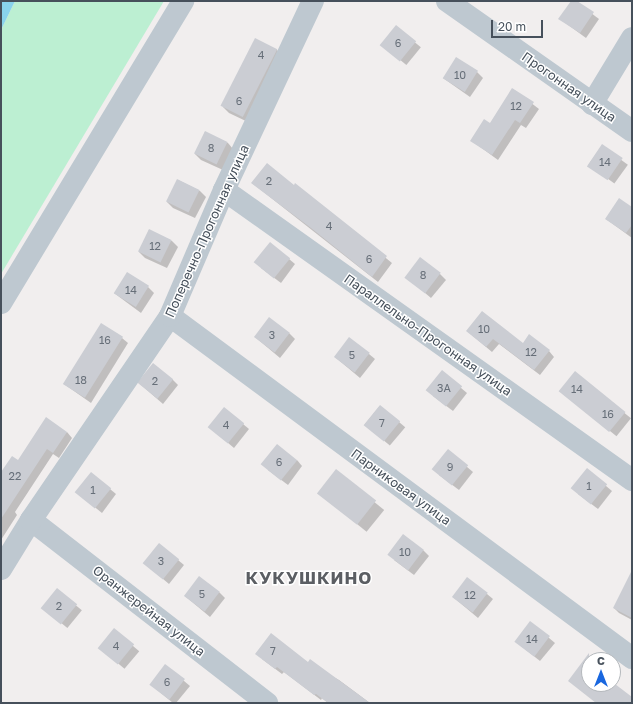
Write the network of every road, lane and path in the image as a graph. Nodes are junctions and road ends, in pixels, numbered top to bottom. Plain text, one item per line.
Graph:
1 (183, 1) edge
2 (313, 1) edge
3 (447, 1) edge
4 (632, 38) edge
5 (592, 104) junction
6 (632, 131) edge
7 (224, 190) junction
8 (1, 302) edge
9 (170, 316) junction
10 (632, 480) edge
11 (31, 520) junction
12 (1, 569) edge
13 (632, 658) edge
14 (267, 703) edge

1 - 8 street
2 - 7 street, Поперечно-Прогонная улица
3 - 5 street, Прогонная улица
4 - 5 street
5 - 6 street, Прогонная улица
7 - 9 street, Поперечно-Прогонная улица
7 - 10 street, Параллельно-Прогонная улица
9 - 11 street, Поперечно-Прогонная улица
9 - 13 street, Парниковая улица
11 - 12 street, Поперечно-Прогонная улица
11 - 14 street, Оранжерейная улица

